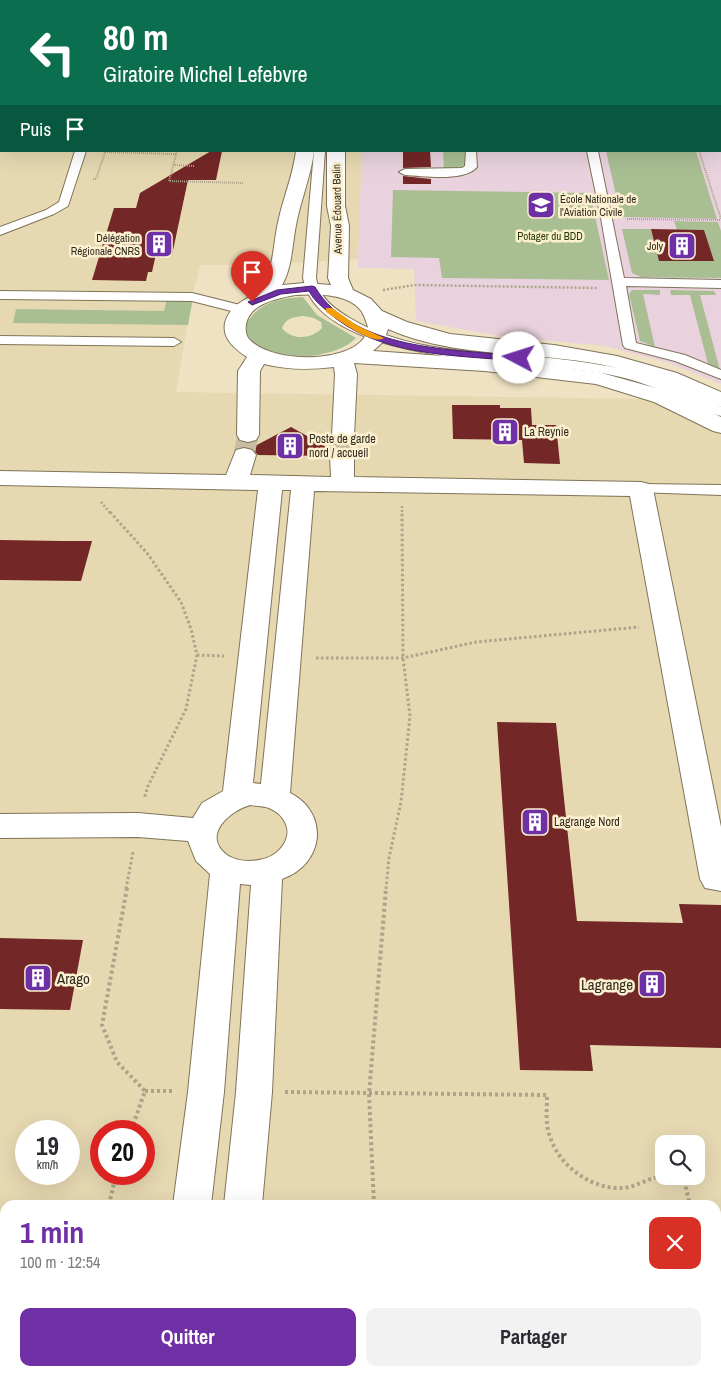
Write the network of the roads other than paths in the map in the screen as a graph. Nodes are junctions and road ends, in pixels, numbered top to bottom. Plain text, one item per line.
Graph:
1 (81, 152) edge
2 (305, 152) edge
3 (320, 152) edge
4 (336, 152) edge
5 (471, 152) edge
6 (592, 152) edge
7 (405, 172) dead end
8 (0, 231) edge
9 (721, 284) edge
10 (619, 285) junction
11 (312, 289) junction
12 (346, 294) junction
13 (0, 295) edge
14 (265, 296) junction
15 (242, 310) junction
16 (376, 316) junction
17 (375, 337) junction
18 (0, 340) edge
19 (174, 342) dead end
20 (258, 355) junction
21 (347, 358) junction
22 (721, 375) edge
23 (721, 400) edge
24 (721, 412) edge
25 (721, 426) edge
26 (0, 478) edge
27 (236, 481) junction
28 (271, 483) junction
29 (303, 484) junction
30 (343, 484) junction
31 (641, 489) junction
32 (721, 490) edge
33 (237, 796) junction
34 (275, 797) junction
35 (0, 826) edge
36 (202, 830) junction
37 (226, 868) junction
38 (267, 871) junction
39 (721, 879) edge
40 (193, 1200) edge
41 (243, 1200) edge

1 - 8 lane
2 - 14 street
3 - 11 lane
4 - 12 street, Avenue Édouard Belin
5 - 7 lane
6 - 10 lane
9 - 10 lane
10 - 22 lane
11 - 12 street
11 - 14 street
11 - 17 lane
12 - 16 street
13 - 15 lane
14 - 15 street
15 - 20 street
16 - 17 street
16 - 23 street
17 - 21 street
17 - 24 lane
18 - 19 lane
20 - 21 street
20 - 27 street
21 - 25 street
21 - 30 street
26 - 27 street
27 - 28 street
28 - 29 street
28 - 33 street
29 - 30 street
29 - 34 street
30 - 31 street
31 - 32 lane
31 - 39 street
33 - 34 street
33 - 36 street
34 - 38 street
35 - 36 street
36 - 37 street
37 - 38 street
37 - 40 street
38 - 41 street

